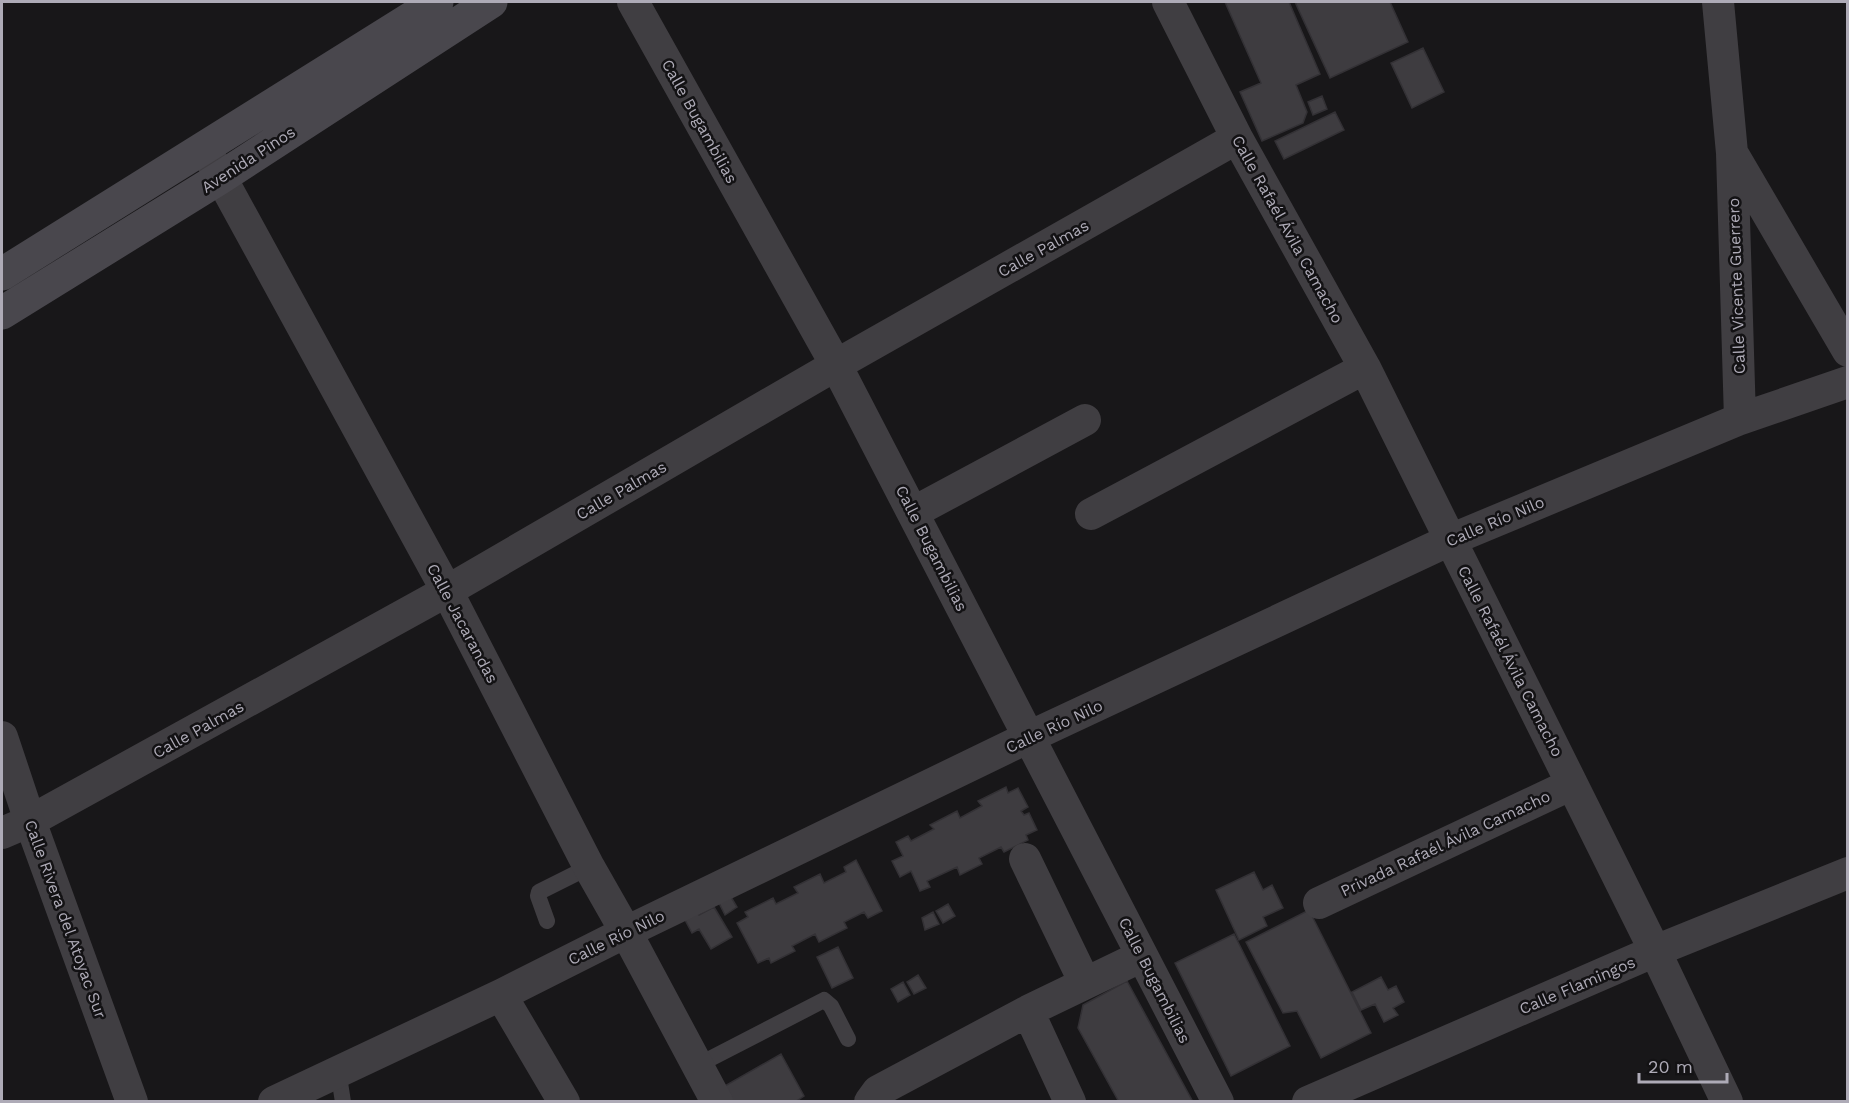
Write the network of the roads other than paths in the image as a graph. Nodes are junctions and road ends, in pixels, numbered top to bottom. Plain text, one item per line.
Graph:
1 (437, 2) edge
2 (492, 2) edge
3 (633, 2) edge
4 (1168, 2) edge
5 (1718, 2) edge
6 (1237, 138) junction
7 (204, 147) junction
8 (1732, 153) junction
9 (220, 178) junction
10 (2, 274) edge
11 (2, 313) edge
12 (1848, 351) edge
13 (836, 365) junction
14 (1365, 368) junction
15 (1848, 382) edge
16 (1740, 419) junction
17 (1084, 420) dead end
18 (914, 512) junction
19 (1091, 514) dead end
20 (1450, 540) junction
21 (447, 591) junction
22 (2, 737) edge
23 (1029, 737) junction
24 (1572, 784) junction
25 (16, 827) edge
26 (1025, 859) dead end
27 (589, 867) junction
28 (1848, 873) edge
29 (1319, 903) dead end
30 (547, 921) dead end
31 (626, 932) junction
32 (1655, 951) junction
33 (1142, 956) junction
34 (1085, 982) junction
35 (501, 995) junction
36 (1028, 1011) junction
37 (848, 1039) dead end
38 (698, 1065) junction
39 (338, 1070) junction
40 (132, 1101) edge
41 (274, 1101) edge
42 (343, 1101) edge
43 (564, 1101) edge
44 (717, 1101) edge
45 (870, 1101) edge
46 (1070, 1101) edge
47 (1218, 1101) edge
48 (1308, 1101) edge
49 (1727, 1101) edge

1 - 7 main road, Avenida Pinos
2 - 9 main road, Avenida Pinos
3 - 13 street, Calle Bugambilias
4 - 6 street, Calle Rafaél Ávila Camacho
5 - 8 street, Calle Vicente Guerrero
6 - 13 street, Calle Palmas
6 - 14 street, Calle Rafaél Ávila Camacho
7 - 9 street, Calle Jacarandas
7 - 10 main road, Avenida Pinos
8 - 12 street, Calle Vicente Guerrero
8 - 16 street, Calle Vicente Guerrero
9 - 11 main road, Avenida Pinos
9 - 21 street, Calle Jacarandas
13 - 18 street, Calle Bugambilias
13 - 21 street, Calle Palmas
14 - 19 street
14 - 20 street, Calle Rafaél Ávila Camacho
15 - 16 street, Calle Río Nilo
16 - 20 street, Calle Río Nilo
17 - 18 street
18 - 23 street, Calle Bugambilias
20 - 23 street, Calle Río Nilo
20 - 24 street, Calle Rafaél Ávila Camacho
21 - 25 street, Calle Palmas
21 - 27 street, Calle Jacarandas
22 - 25 street, Calle Rivera del Atoyac Sur
23 - 31 street, Calle Río Nilo
23 - 33 street, Calle Bugambilias
24 - 29 street, Privada Rafaél Ávila Camacho
24 - 32 street, Calle Rafaél Ávila Camacho
25 - 40 street, Calle Rivera del Atoyac Sur
26 - 34 street
27 - 30 lane
27 - 31 street, Calle Jacarandas
28 - 32 street, Calle Flamingos
31 - 35 street, Calle Río Nilo
31 - 38 street, Calle Jacarandas
32 - 48 street, Calle Flamingos
32 - 49 street, Calle Rafaél Ávila Camacho
33 - 34 street
33 - 47 street, Calle Bugambilias
34 - 36 street
35 - 39 street, Calle Río Nilo
35 - 43 street
36 - 45 street
36 - 46 street
37 - 38 lane
38 - 44 street, Calle Jacarandas
39 - 41 street, Calle Río Nilo
39 - 42 lane

